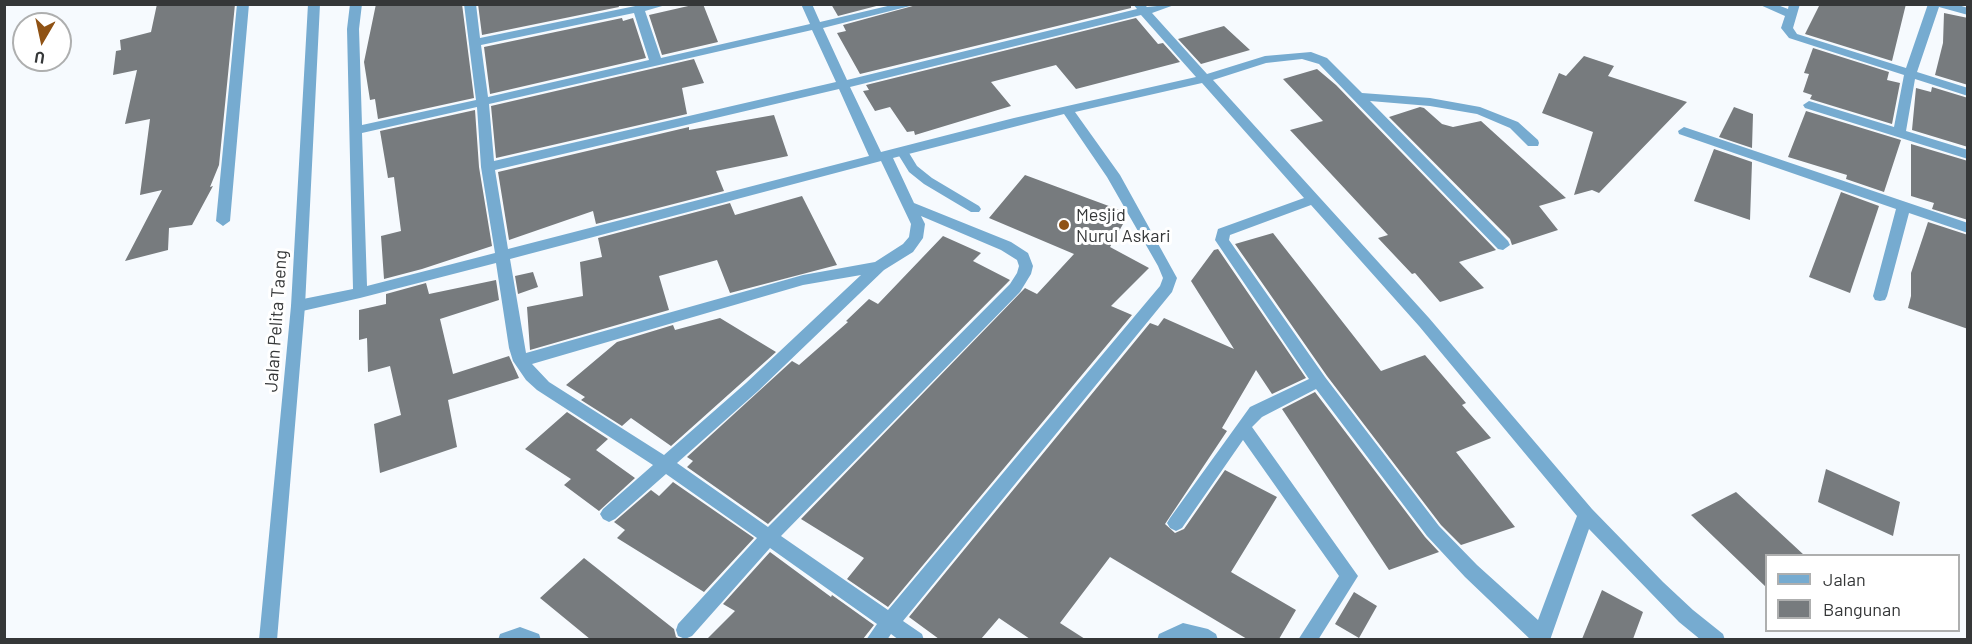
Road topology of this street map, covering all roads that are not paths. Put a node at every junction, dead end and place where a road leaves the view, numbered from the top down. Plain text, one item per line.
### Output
1 (243, 4) edge
2 (314, 4) edge
3 (356, 4) edge
4 (470, 4) edge
5 (664, 4) edge
6 (806, 4) edge
7 (913, 4) edge
8 (1172, 4) edge
9 (1763, 4) edge
10 (1934, 4) edge
11 (1941, 4) edge
12 (1141, 8) edge
13 (1793, 9) edge
14 (639, 10) junction
15 (1968, 12) edge
16 (817, 26) junction
17 (475, 43) junction
18 (656, 62) junction
19 (1910, 75) junction
20 (1206, 78) junction
21 (844, 84) junction
22 (1968, 92) edge
23 (1358, 96) junction
24 (482, 101) junction
25 (1809, 105) dead end
26 (1068, 111) junction
27 (355, 131) junction
28 (1684, 131) dead end
29 (1899, 133) junction
30 (1533, 143) dead end
31 (902, 151) junction
32 (1968, 155) edge
33 (881, 157) junction
34 (488, 166) junction
35 (1314, 199) junction
36 (910, 206) junction
37 (1904, 206) junction
38 (975, 209) dead end
39 (223, 221) dead end
40 (1968, 228) edge
41 (1503, 244) dead end
42 (503, 255) junction
43 (879, 266) junction
44 (360, 293) junction
45 (1880, 296) dead end
46 (298, 306) junction
47 (521, 361) junction
48 (1319, 381) junction
49 (1244, 427) junction
50 (665, 464) junction
51 (609, 514) dead end
52 (1586, 514) junction
53 (1176, 523) dead end
54 (768, 538) junction
55 (890, 622) junction
56 (685, 630) dead end
57 (1541, 637) edge
58 (268, 639) edge
59 (507, 639) edge
60 (532, 639) edge
61 (875, 639) edge
62 (915, 639) edge
63 (1166, 639) edge
64 (1209, 639) edge
65 (1307, 639) edge
66 (1716, 639) edge

1 - 39 street
2 - 46 street, Jalan Pelita Taeng
3 - 27 street
4 - 17 street
5 - 14 street
6 - 16 street
7 - 16 street
8 - 12 street
9 - 13 street
10 - 19 street
11 - 15 street
12 - 20 street
12 - 21 street
13 - 19 street
14 - 17 street
14 - 18 street
16 - 18 street
16 - 21 street
17 - 24 street
18 - 24 street
19 - 22 street
19 - 29 street
20 - 23 street
20 - 26 street
20 - 35 street
21 - 33 street
21 - 34 street
23 - 30 street
23 - 41 street
24 - 27 street
24 - 34 street
25 - 29 street
26 - 31 street
26 - 55 street
27 - 44 street
28 - 37 street
29 - 32 street
31 - 33 street
31 - 38 lane
33 - 36 street
33 - 42 street
34 - 42 street
35 - 48 street
35 - 52 street
36 - 43 street
36 - 54 street
37 - 40 street
37 - 45 street
42 - 44 street
42 - 47 street
43 - 47 street
43 - 50 street
44 - 46 street
46 - 58 street, Jalan Pelita Taeng
47 - 50 street
48 - 49 street
48 - 57 street
49 - 53 street
49 - 65 street
50 - 51 street
50 - 54 street
52 - 57 street
52 - 66 street
54 - 55 street
54 - 56 street
55 - 61 street
55 - 62 street
59 - 60 street
63 - 64 street

